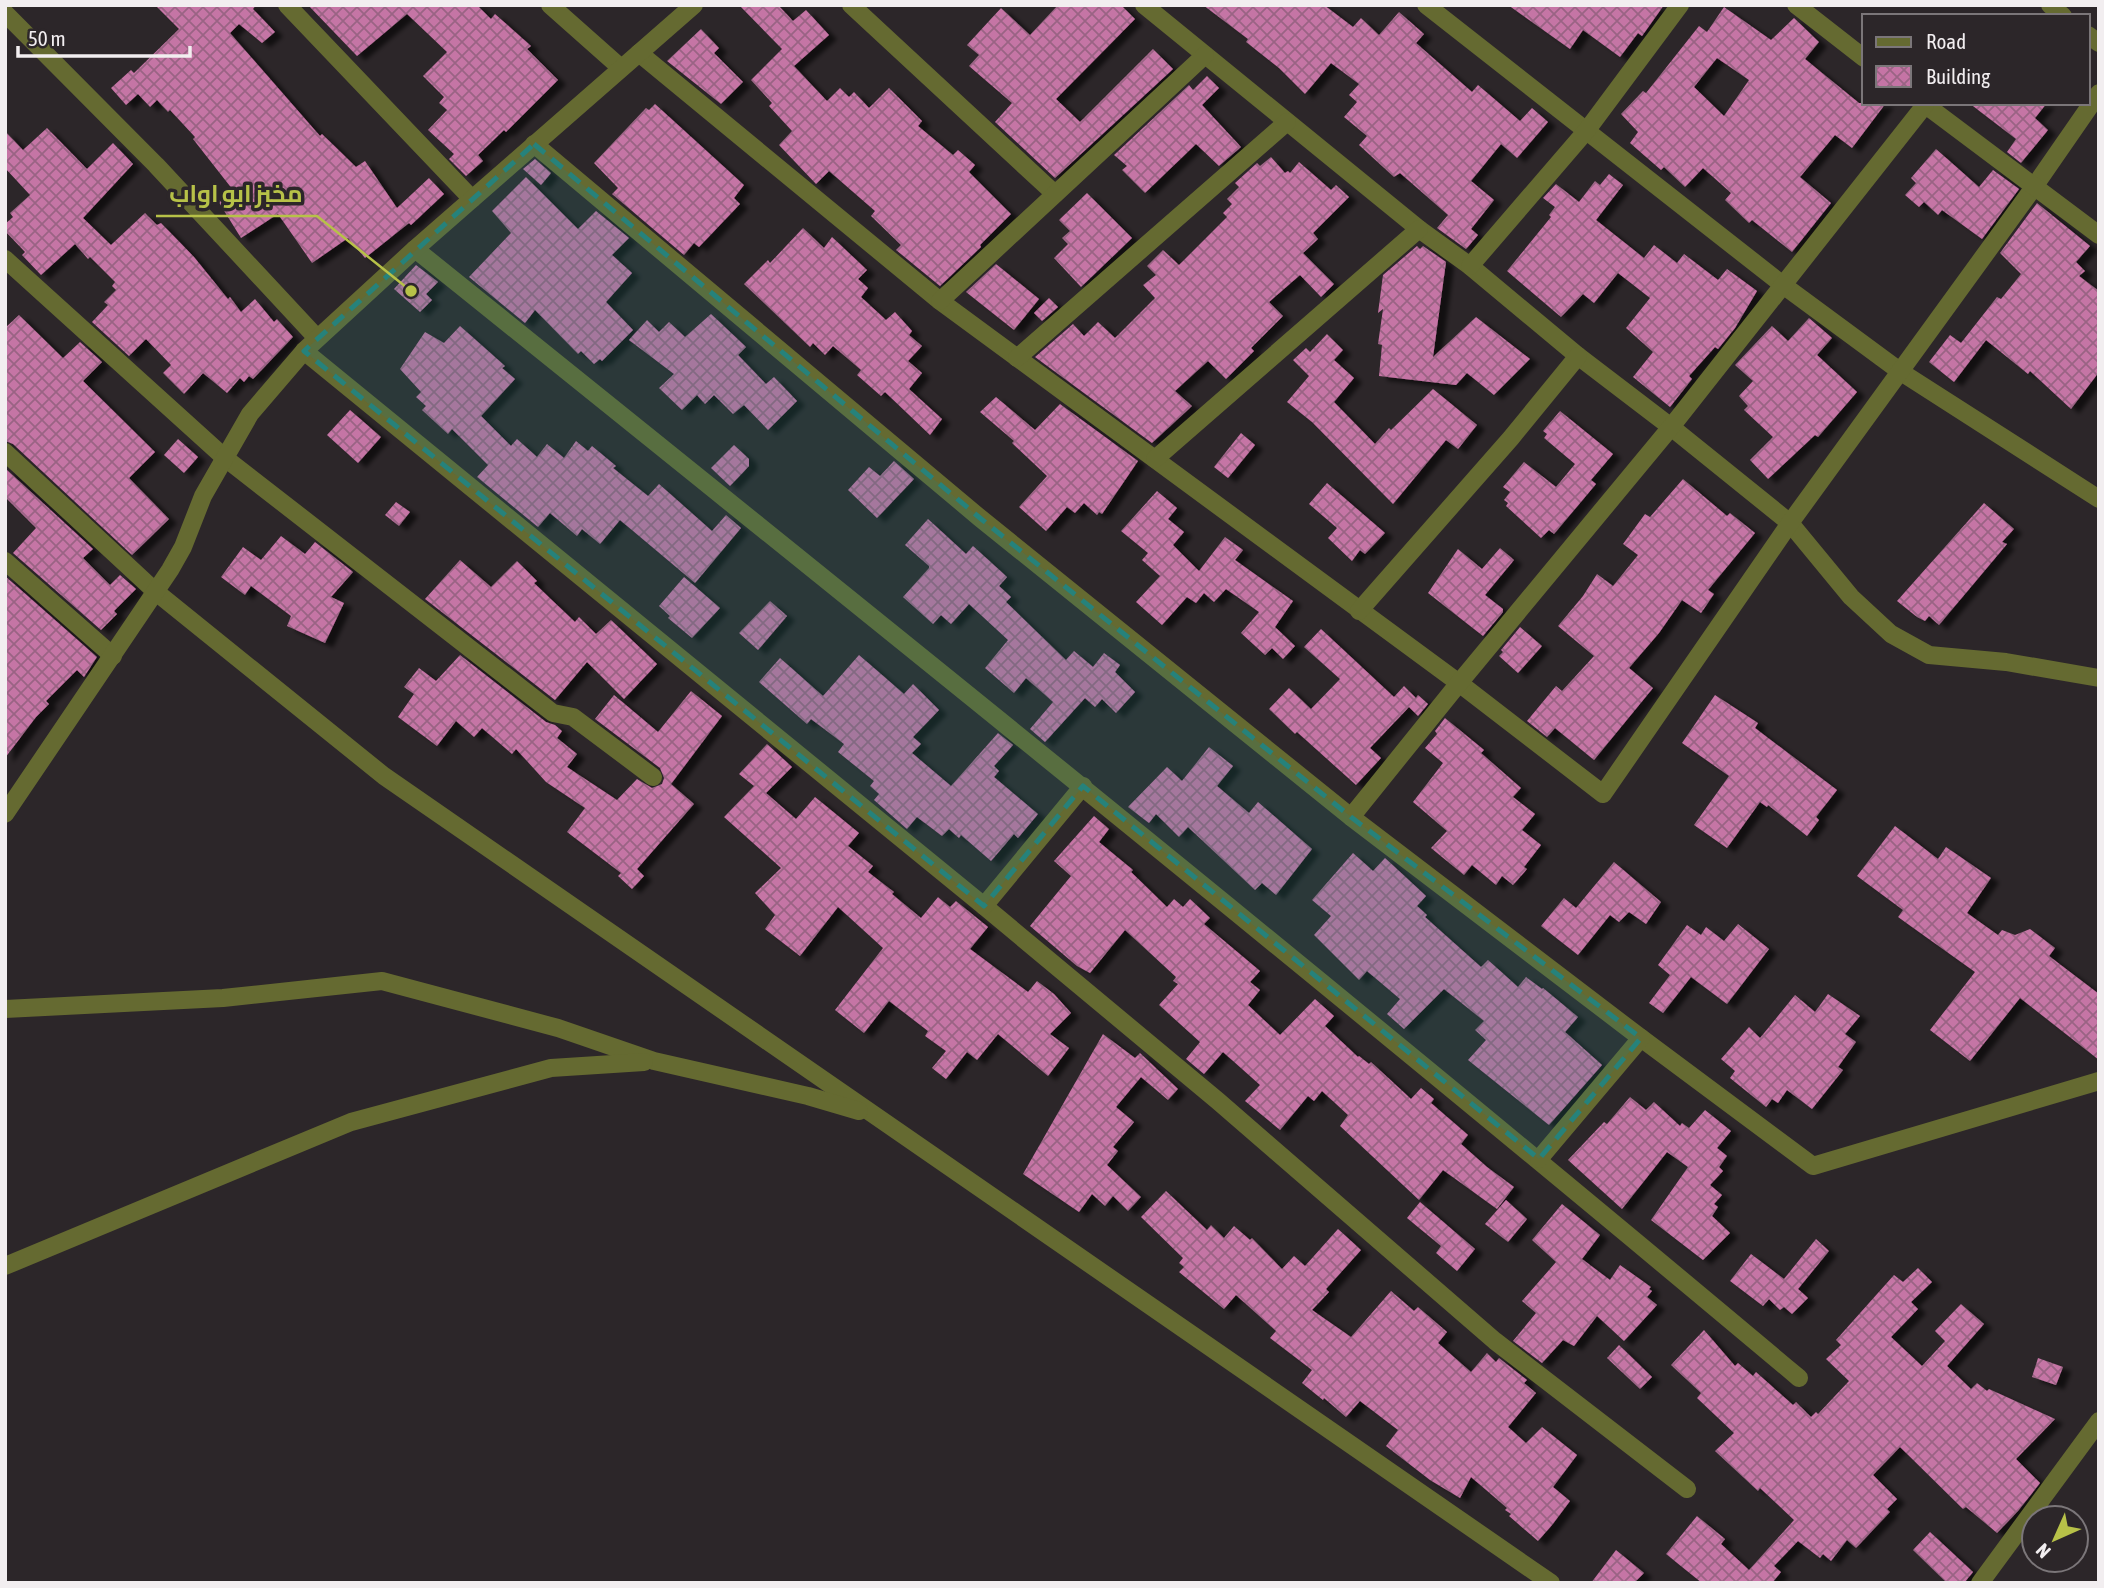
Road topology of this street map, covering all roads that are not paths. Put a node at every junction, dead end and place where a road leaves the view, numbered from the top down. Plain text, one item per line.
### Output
1 (287, 5) edge
2 (550, 5) edge
3 (694, 5) edge
4 (851, 5) edge
5 (1144, 5) edge
6 (1680, 5) edge
7 (1796, 5) edge
8 (1435, 8) edge
9 (5, 13) edge
10 (639, 53) junction
11 (1205, 55) junction
12 (1862, 56) edge
13 (621, 68) junction
14 (2099, 93) edge
15 (1923, 105) edge
16 (1925, 105) edge
17 (1287, 122) junction
18 (1587, 130) junction
19 (534, 144) junction
20 (2034, 187) junction
21 (1055, 194) junction
22 (472, 200) junction
23 (1419, 229) junction
24 (2099, 235) edge
25 (415, 249) junction
26 (8, 265) edge
27 (1470, 267) junction
28 (1783, 285) junction
29 (940, 301) junction
30 (317, 338) junction
31 (304, 351) junction
32 (1578, 356) junction
33 (1017, 358) junction
34 (1900, 372) junction
35 (1671, 427) junction
36 (5, 452) edge
37 (225, 458) junction
38 (1155, 458) junction
39 (2099, 499) edge
40 (1790, 523) junction
41 (5, 561) edge
42 (156, 592) junction
43 (1359, 611) junction
44 (113, 656) junction
45 (2099, 678) edge
46 (1459, 683) junction
47 (653, 777) dead end
48 (1083, 786) junction
49 (11, 792) edge
50 (5, 814) edge
51 (1351, 817) junction
52 (984, 906) junction
53 (5, 1009) edge
54 (1641, 1038) junction
55 (654, 1061) junction
56 (2099, 1082) edge
57 (876, 1116) junction
58 (1539, 1160) junction
59 (5, 1266) edge
60 (1799, 1378) dead end
61 (2099, 1421) edge
62 (1687, 1489) dead end
63 (1551, 1583) edge
64 (1980, 1583) edge

1 - 22 street
2 - 13 street
3 - 10 street
4 - 21 street
5 - 11 street
6 - 18 street
7 - 12 street
8 - 18 street
9 - 30 street
10 - 13 street
10 - 29 street
11 - 17 street
11 - 21 street
13 - 19 street
14 - 20 street
15 - 28 street
16 - 20 street
17 - 23 street
17 - 33 street
18 - 27 street
18 - 28 street
19 - 22 street
19 - 51 street
20 - 24 street
20 - 34 street
21 - 29 street
22 - 25 street
23 - 27 street
23 - 38 street
25 - 30 street
25 - 48 street
26 - 37 street
27 - 32 street
28 - 34 street
28 - 35 street
29 - 33 street
30 - 31 street
31 - 37 street
31 - 52 street
32 - 35 street
32 - 43 street
33 - 38 street
34 - 39 street
34 - 40 street
35 - 40 street
35 - 46 street
36 - 42 street
37 - 42 street
37 - 47 street
38 - 43 street
40 - 45 street
40 - 46 street
41 - 44 street
42 - 44 street
42 - 57 street
43 - 46 street
44 - 49 street
46 - 51 street
48 - 52 street
48 - 58 street
49 - 50 street
51 - 54 street
52 - 62 street
53 - 55 street
54 - 56 street
54 - 58 street
55 - 57 street
55 - 59 street
57 - 63 street
58 - 60 street
61 - 64 street

